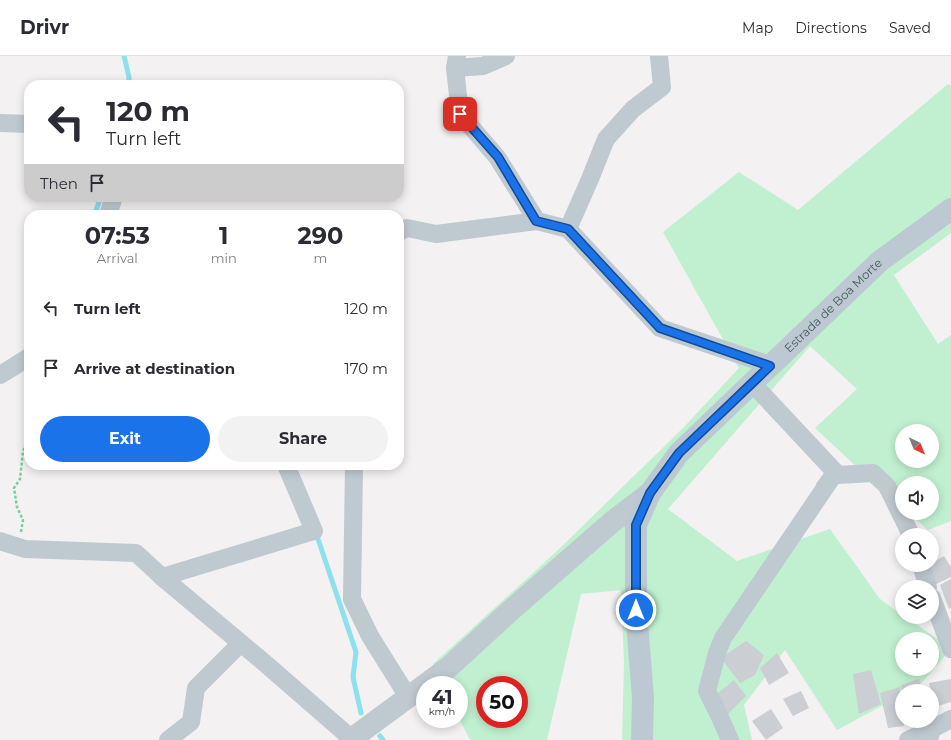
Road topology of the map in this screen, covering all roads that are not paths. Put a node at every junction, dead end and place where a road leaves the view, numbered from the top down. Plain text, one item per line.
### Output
1 (506, 56) edge
2 (659, 56) edge
3 (456, 62) edge
4 (0, 123) edge
5 (24, 124) edge
6 (951, 209) edge
7 (536, 221) junction
8 (568, 229) junction
9 (404, 230) edge
10 (24, 360) edge
11 (770, 366) junction
12 (0, 375) edge
13 (752, 383) junction
14 (288, 470) edge
15 (354, 470) edge
16 (835, 473) junction
17 (824, 488) dead end
18 (650, 493) junction
19 (908, 528) edge
20 (0, 541) edge
21 (162, 576) junction
22 (939, 617) edge
23 (241, 643) junction
24 (951, 649) edge
25 (408, 697) junction
26 (951, 719) edge
27 (930, 734) edge
28 (168, 740) edge
29 (351, 740) edge
30 (642, 740) edge
31 (730, 740) edge
32 (908, 740) edge

1 - 3 street
2 - 8 street
3 - 7 street
4 - 5 street
6 - 11 main road, Estrada de Boa Morte
7 - 8 street
7 - 9 street
8 - 11 street
10 - 12 street
11 - 13 main road, Estrada de Boa Morte
13 - 16 street
13 - 18 main road, Estrada de Boa Morte
14 - 21 street
15 - 25 street
16 - 17 street
16 - 19 street
16 - 31 street
18 - 25 street
18 - 30 main road, Estrada de Boa Morte
20 - 21 street
21 - 23 street
22 - 24 street
23 - 28 street
23 - 29 street
25 - 29 street
26 - 27 street
27 - 32 street

